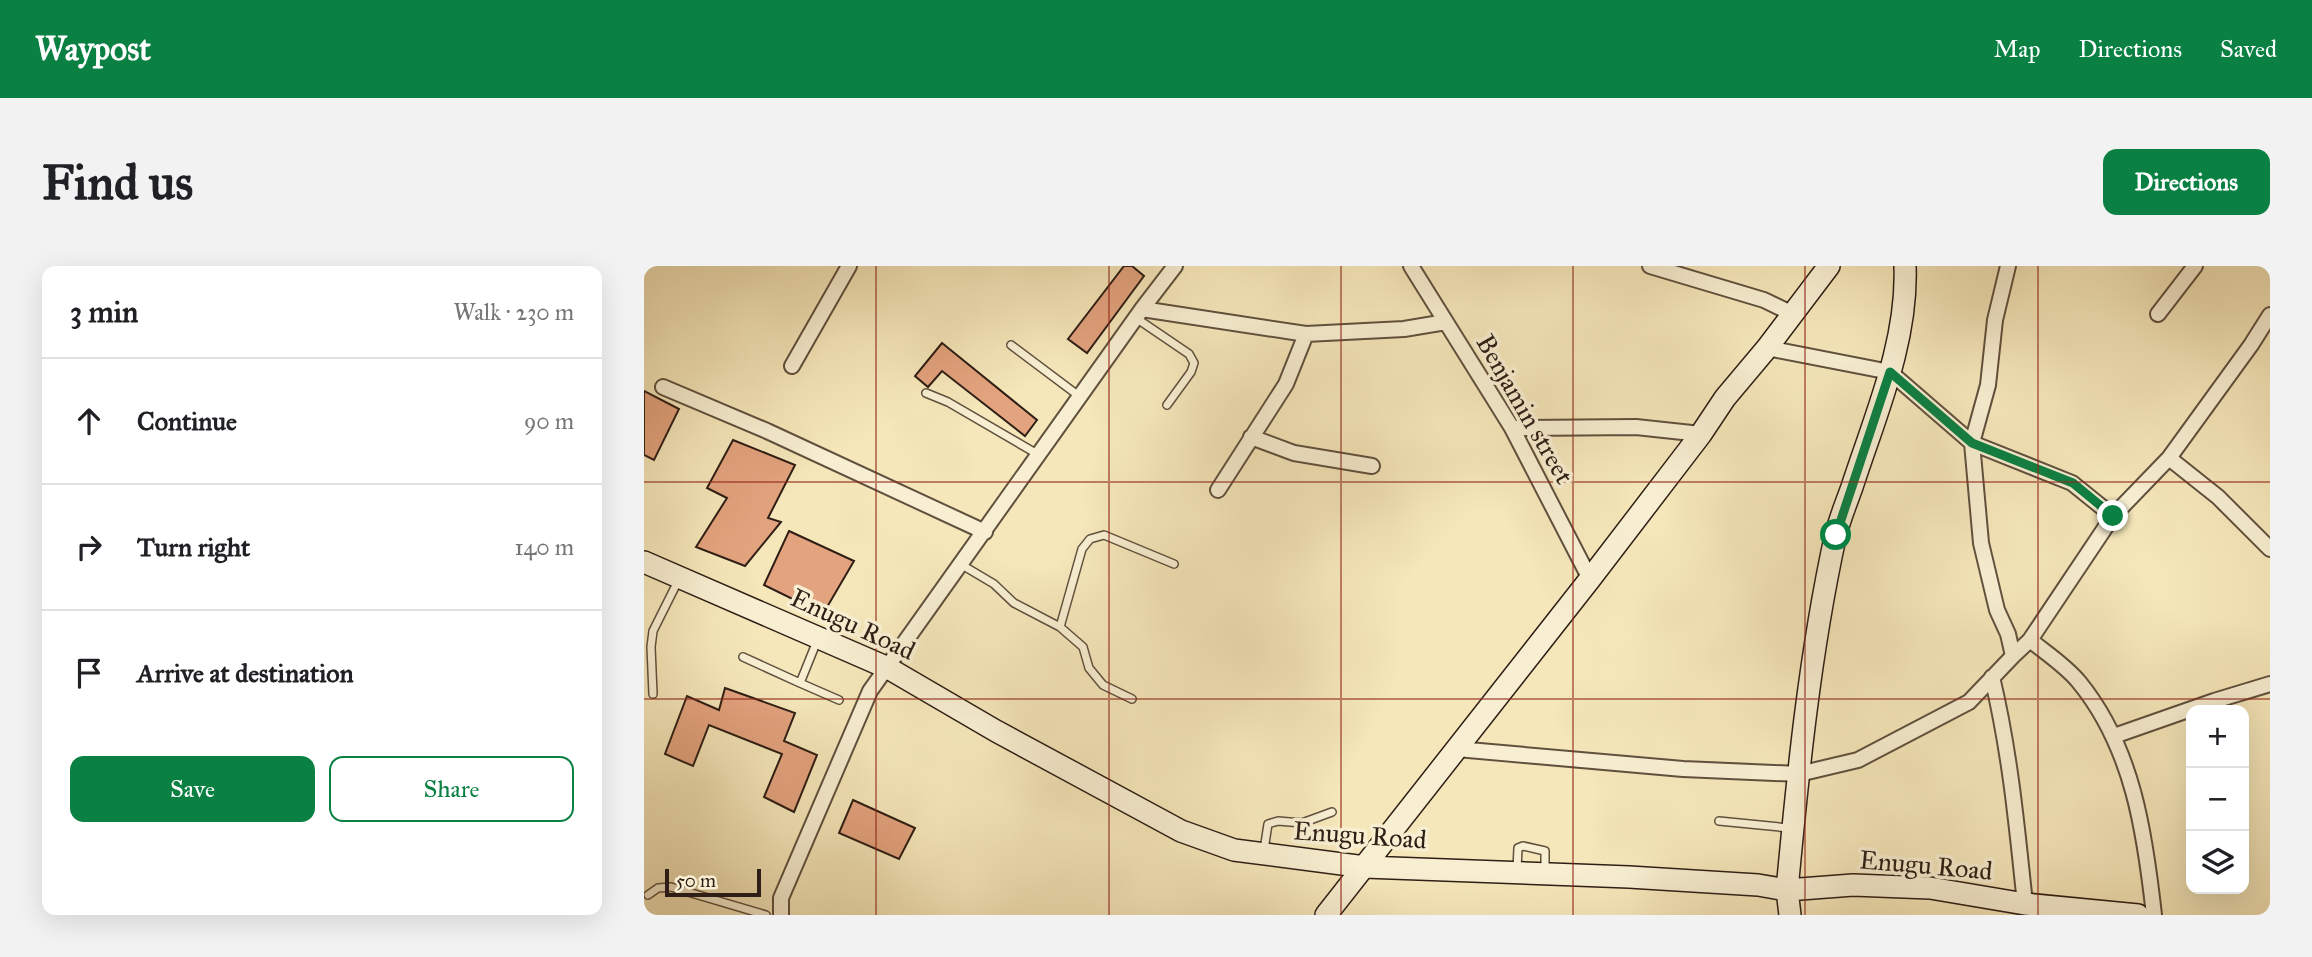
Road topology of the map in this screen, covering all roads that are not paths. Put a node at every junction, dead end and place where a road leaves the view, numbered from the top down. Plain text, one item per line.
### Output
1 (849, 266) edge
2 (1175, 266) edge
3 (1410, 266) edge
4 (1650, 266) edge
5 (1829, 266) edge
6 (1905, 266) edge
7 (2007, 266) edge
8 (2194, 266) edge
9 (1139, 313) junction
10 (1791, 313) junction
11 (2158, 314) dead end
12 (2268, 319) edge
13 (1446, 322) junction
14 (1306, 334) junction
15 (1012, 345) dead end
16 (1767, 348) junction
17 (792, 366) dead end
18 (1890, 372) junction
19 (663, 387) dead end
20 (926, 393) dead end
21 (1080, 397) junction
22 (1167, 405) dead end
23 (1512, 428) junction
24 (1701, 434) junction
25 (1251, 437) junction
26 (1972, 443) junction
27 (1039, 455) junction
28 (2169, 458) junction
29 (1372, 466) dead end
30 (1218, 490) dead end
31 (2113, 516) junction
32 (985, 532) junction
33 (2270, 549) edge
34 (644, 562) edge
35 (1174, 564) dead end
36 (962, 565) junction
37 (680, 577) junction
38 (1590, 579) junction
39 (1060, 627) junction
40 (819, 638) junction
41 (2030, 640) junction
42 (2013, 656) junction
43 (743, 657) dead end
44 (888, 668) junction
45 (1992, 677) junction
46 (800, 683) junction
47 (2270, 684) edge
48 (653, 694) dead end
49 (1132, 699) dead end
50 (839, 700) dead end
51 (2114, 736) junction
52 (1457, 749) junction
53 (1799, 774) junction
54 (1332, 812) dead end
55 (1718, 821) dead end
56 (1793, 829) junction
57 (1264, 855) junction
58 (1365, 867) junction
59 (648, 895) dead end
60 (2025, 904) junction
61 (1791, 908) edge
62 (766, 915) edge
63 (781, 915) edge
64 (1326, 915) edge
65 (2138, 915) edge
66 (2154, 915) edge

1 - 17 street
2 - 9 street
3 - 13 street, Benjamin street
4 - 10 street
5 - 10 street
6 - 18 street
7 - 26 street
8 - 11 street
9 - 14 street
9 - 21 street
9 - 22 lane
10 - 16 street
12 - 28 street
13 - 14 street
13 - 23 street, Benjamin street
14 - 25 street
15 - 21 lane
16 - 18 street
16 - 24 street
18 - 26 street
18 - 53 street
19 - 32 street
20 - 27 lane
21 - 27 street
23 - 24 street
23 - 38 street, Benjamin street
24 - 38 street
25 - 29 street
25 - 30 street
26 - 31 street
26 - 42 street
27 - 32 street
28 - 31 street
28 - 33 street
31 - 41 street
32 - 36 street
34 - 37 street, Enugu Road
35 - 39 lane
36 - 39 lane
36 - 44 street
37 - 40 street, Enugu Road
37 - 48 lane
38 - 52 street
39 - 49 lane
40 - 44 street, Enugu Road
40 - 46 lane
41 - 42 street
41 - 51 street
42 - 45 street
43 - 46 lane
44 - 57 street, Enugu Road
44 - 63 street
45 - 53 street
45 - 60 street
46 - 50 lane
47 - 51 street
51 - 66 street
52 - 53 street
52 - 58 street
53 - 56 street
54 - 57 lane
55 - 56 lane
56 - 61 street
57 - 58 street, Enugu Road
58 - 61 street, Enugu Road
58 - 64 street
59 - 62 lane
60 - 61 street, Enugu Road
60 - 65 street, Enugu Road

